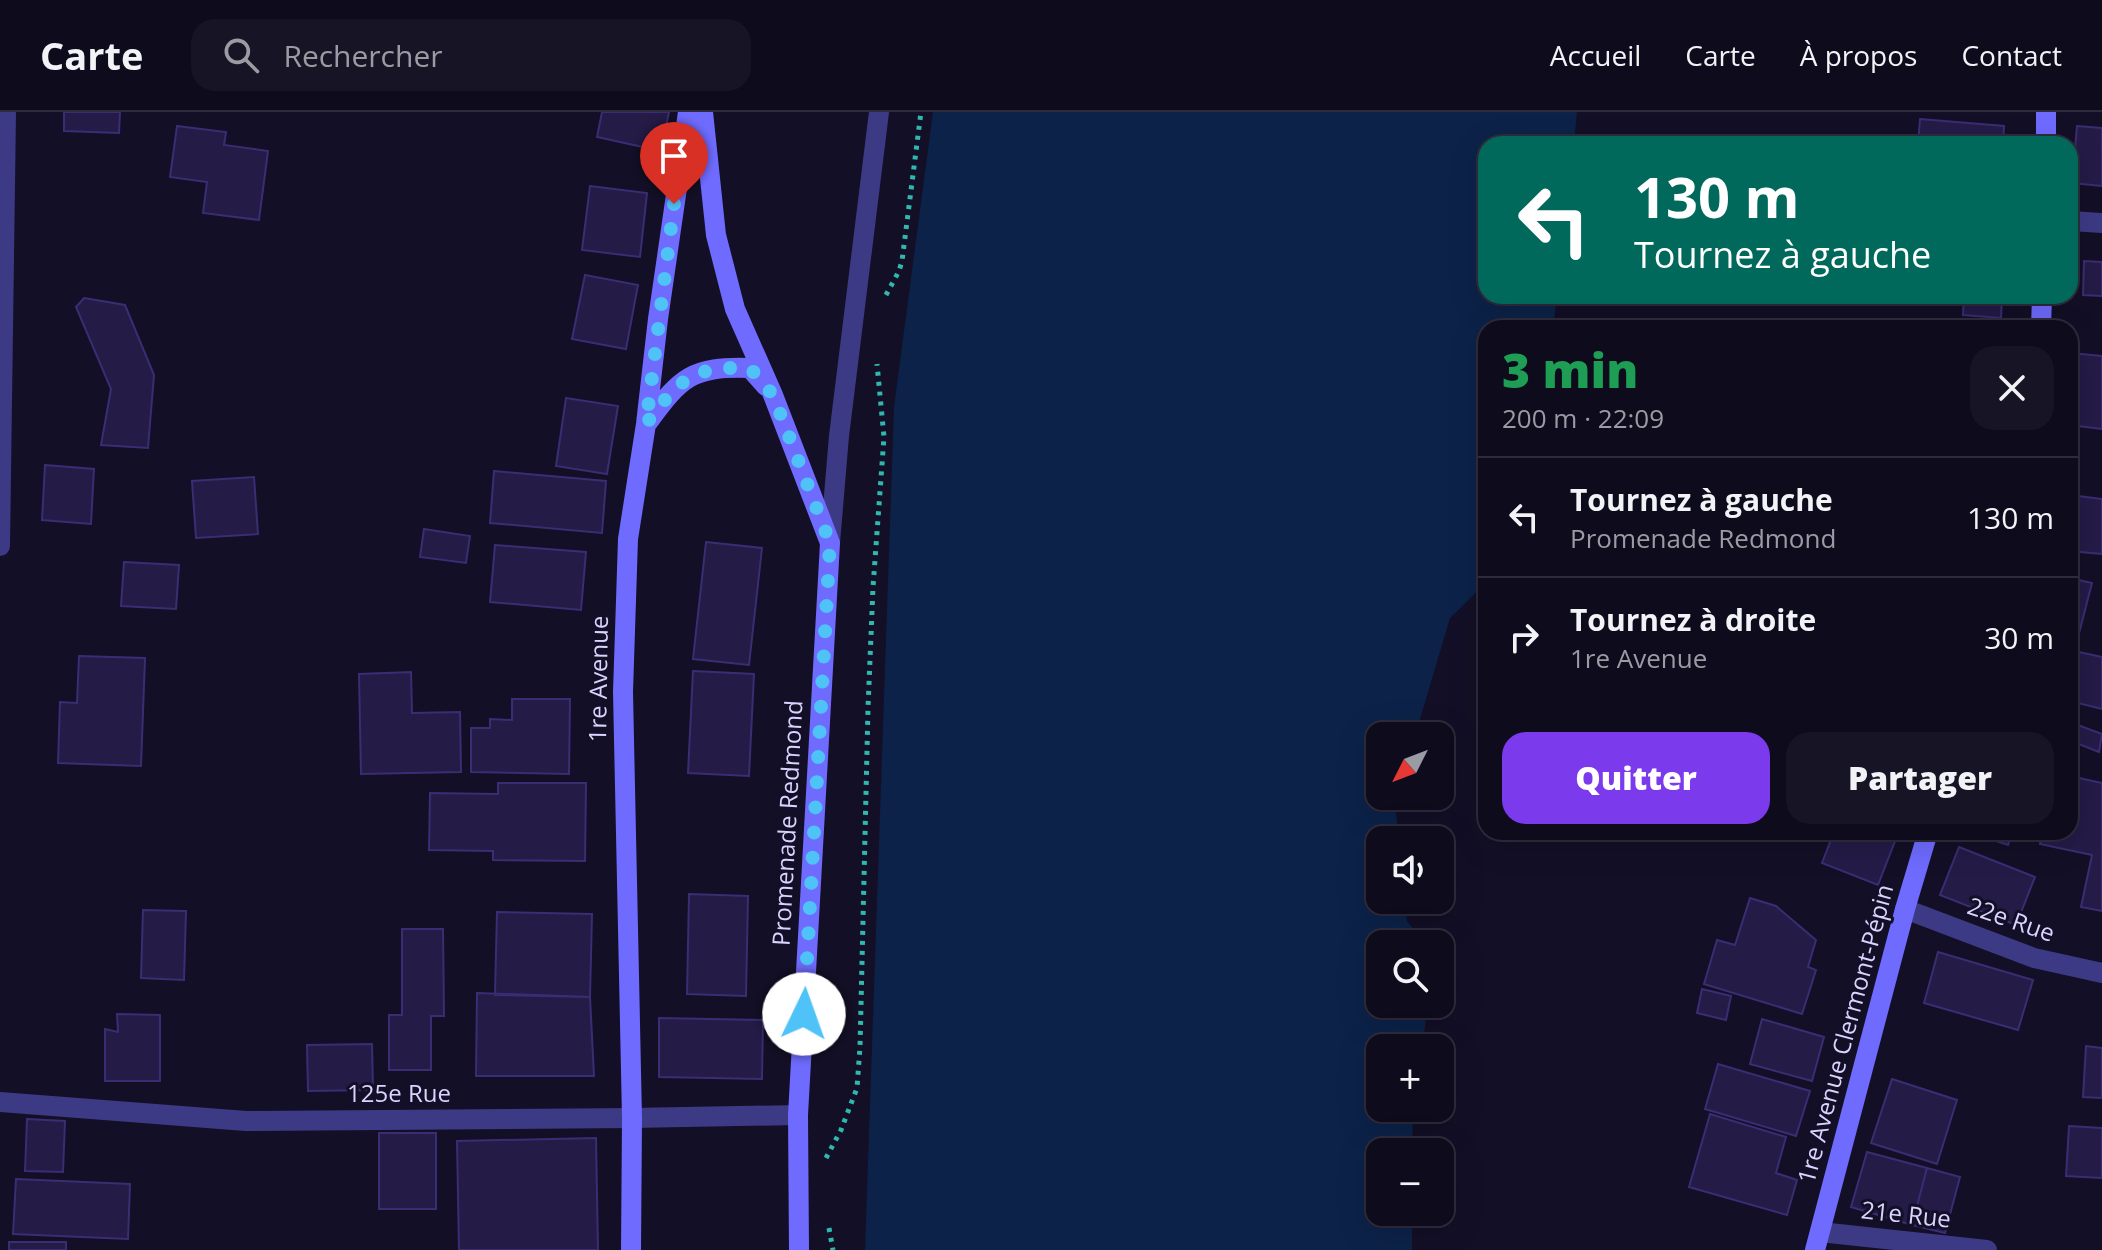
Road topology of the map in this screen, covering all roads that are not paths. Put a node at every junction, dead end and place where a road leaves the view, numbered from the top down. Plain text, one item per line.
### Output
1 (6, 112) edge
2 (688, 112) edge
3 (703, 112) edge
4 (879, 112) edge
5 (2046, 112) edge
6 (2046, 136) edge
7 (2078, 222) edge
8 (2102, 223) edge
9 (773, 395) junction
10 (646, 424) junction
11 (0, 491) edge
12 (830, 543) junction
13 (0, 546) edge
14 (1926, 840) edge
15 (1905, 909) junction
16 (2102, 973) edge
17 (0, 1102) edge
18 (798, 1115) junction
19 (632, 1118) junction
20 (1818, 1241) edge
21 (631, 1250) edge
22 (799, 1250) edge
23 (1987, 1250) edge

1 - 11 street
2 - 10 street, 1re Avenue
3 - 9 street, Promenade Redmond
4 - 12 street, Promenade Redmond
5 - 6 street
7 - 8 street
9 - 10 street, Promenade Redmond
9 - 12 street, Promenade Redmond
10 - 19 street, 1re Avenue
11 - 13 street
12 - 18 street, Promenade Redmond
14 - 15 street, 1re Avenue Clermont-Pépin
15 - 16 street, 22e Rue
15 - 20 street, 1re Avenue Clermont-Pépin
17 - 19 street, 125e Rue
18 - 19 street, 125e Rue
18 - 22 street, Promenade Redmond
19 - 21 street, 1re Avenue
20 - 23 street, 21e Rue

